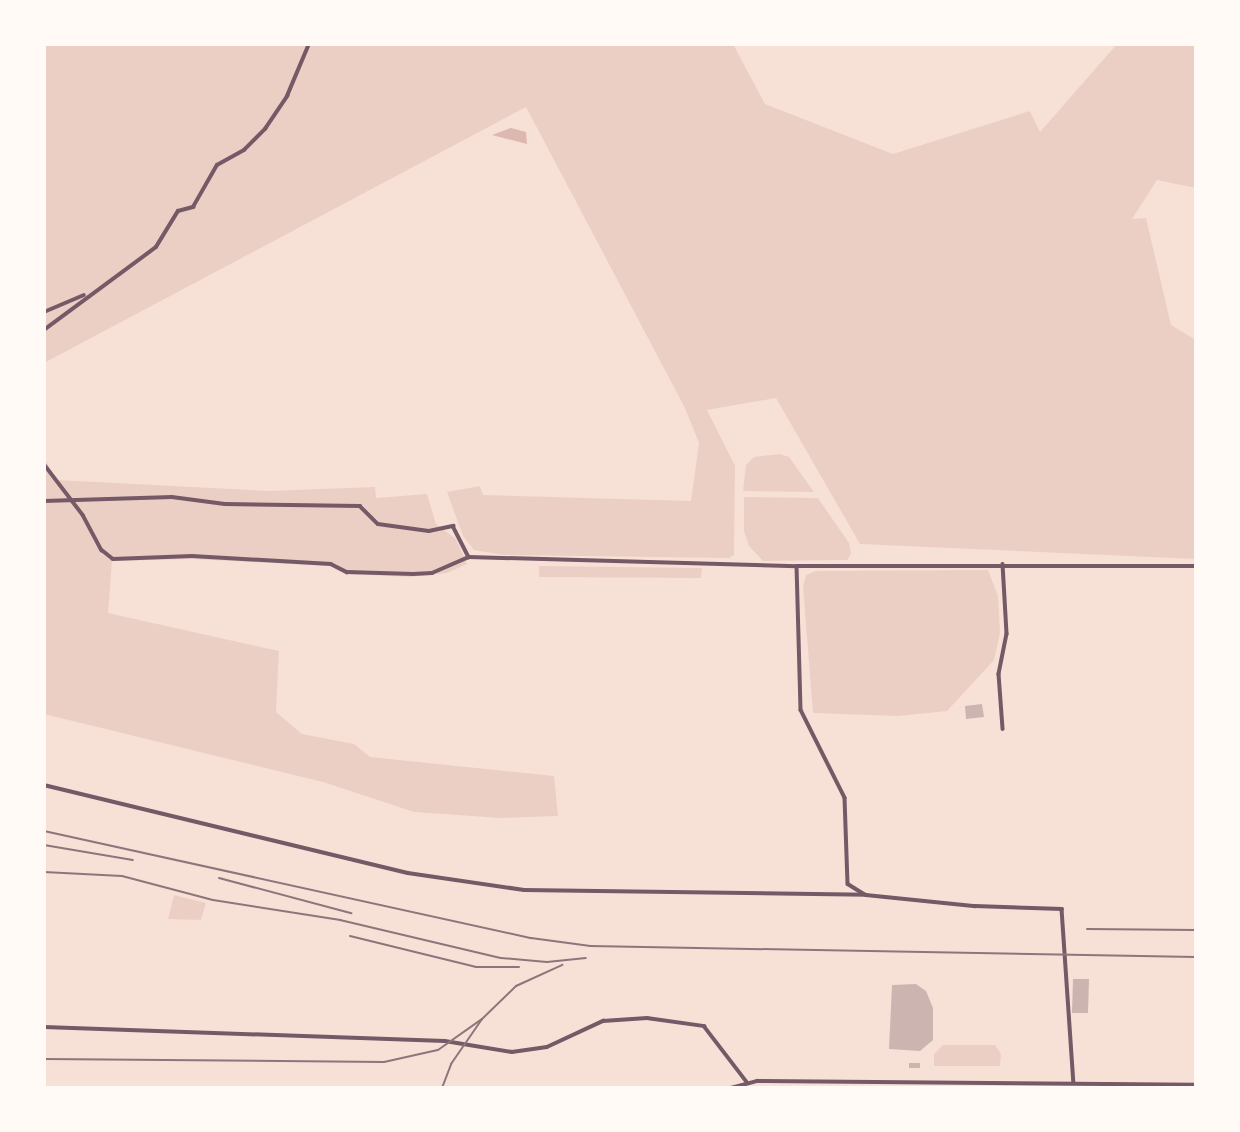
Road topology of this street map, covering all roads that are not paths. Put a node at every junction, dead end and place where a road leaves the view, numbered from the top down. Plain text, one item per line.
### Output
1 (309, 44) edge
2 (87, 294) junction
3 (44, 313) edge
4 (44, 330) edge
5 (44, 464) edge
6 (68, 498) junction
7 (44, 501) edge
8 (469, 557) junction
9 (1003, 564) junction
10 (797, 566) junction
11 (1196, 566) edge
12 (1003, 729) dead end
13 (44, 785) edge
14 (866, 895) junction
15 (44, 1027) edge
16 (747, 1082) junction
17 (982, 1082) junction
18 (1074, 1083) junction
19 (1196, 1085) edge
20 (731, 1088) edge
21 (982, 1088) edge

1 - 2 street
2 - 3 street
2 - 4 street
5 - 6 street
6 - 7 street
6 - 8 street
6 - 8 street
8 - 10 street
9 - 10 street
9 - 11 street
9 - 12 street
10 - 14 street
13 - 14 street
14 - 18 street
15 - 16 street
16 - 17 street
16 - 20 street
17 - 18 street
17 - 21 street
18 - 19 street

